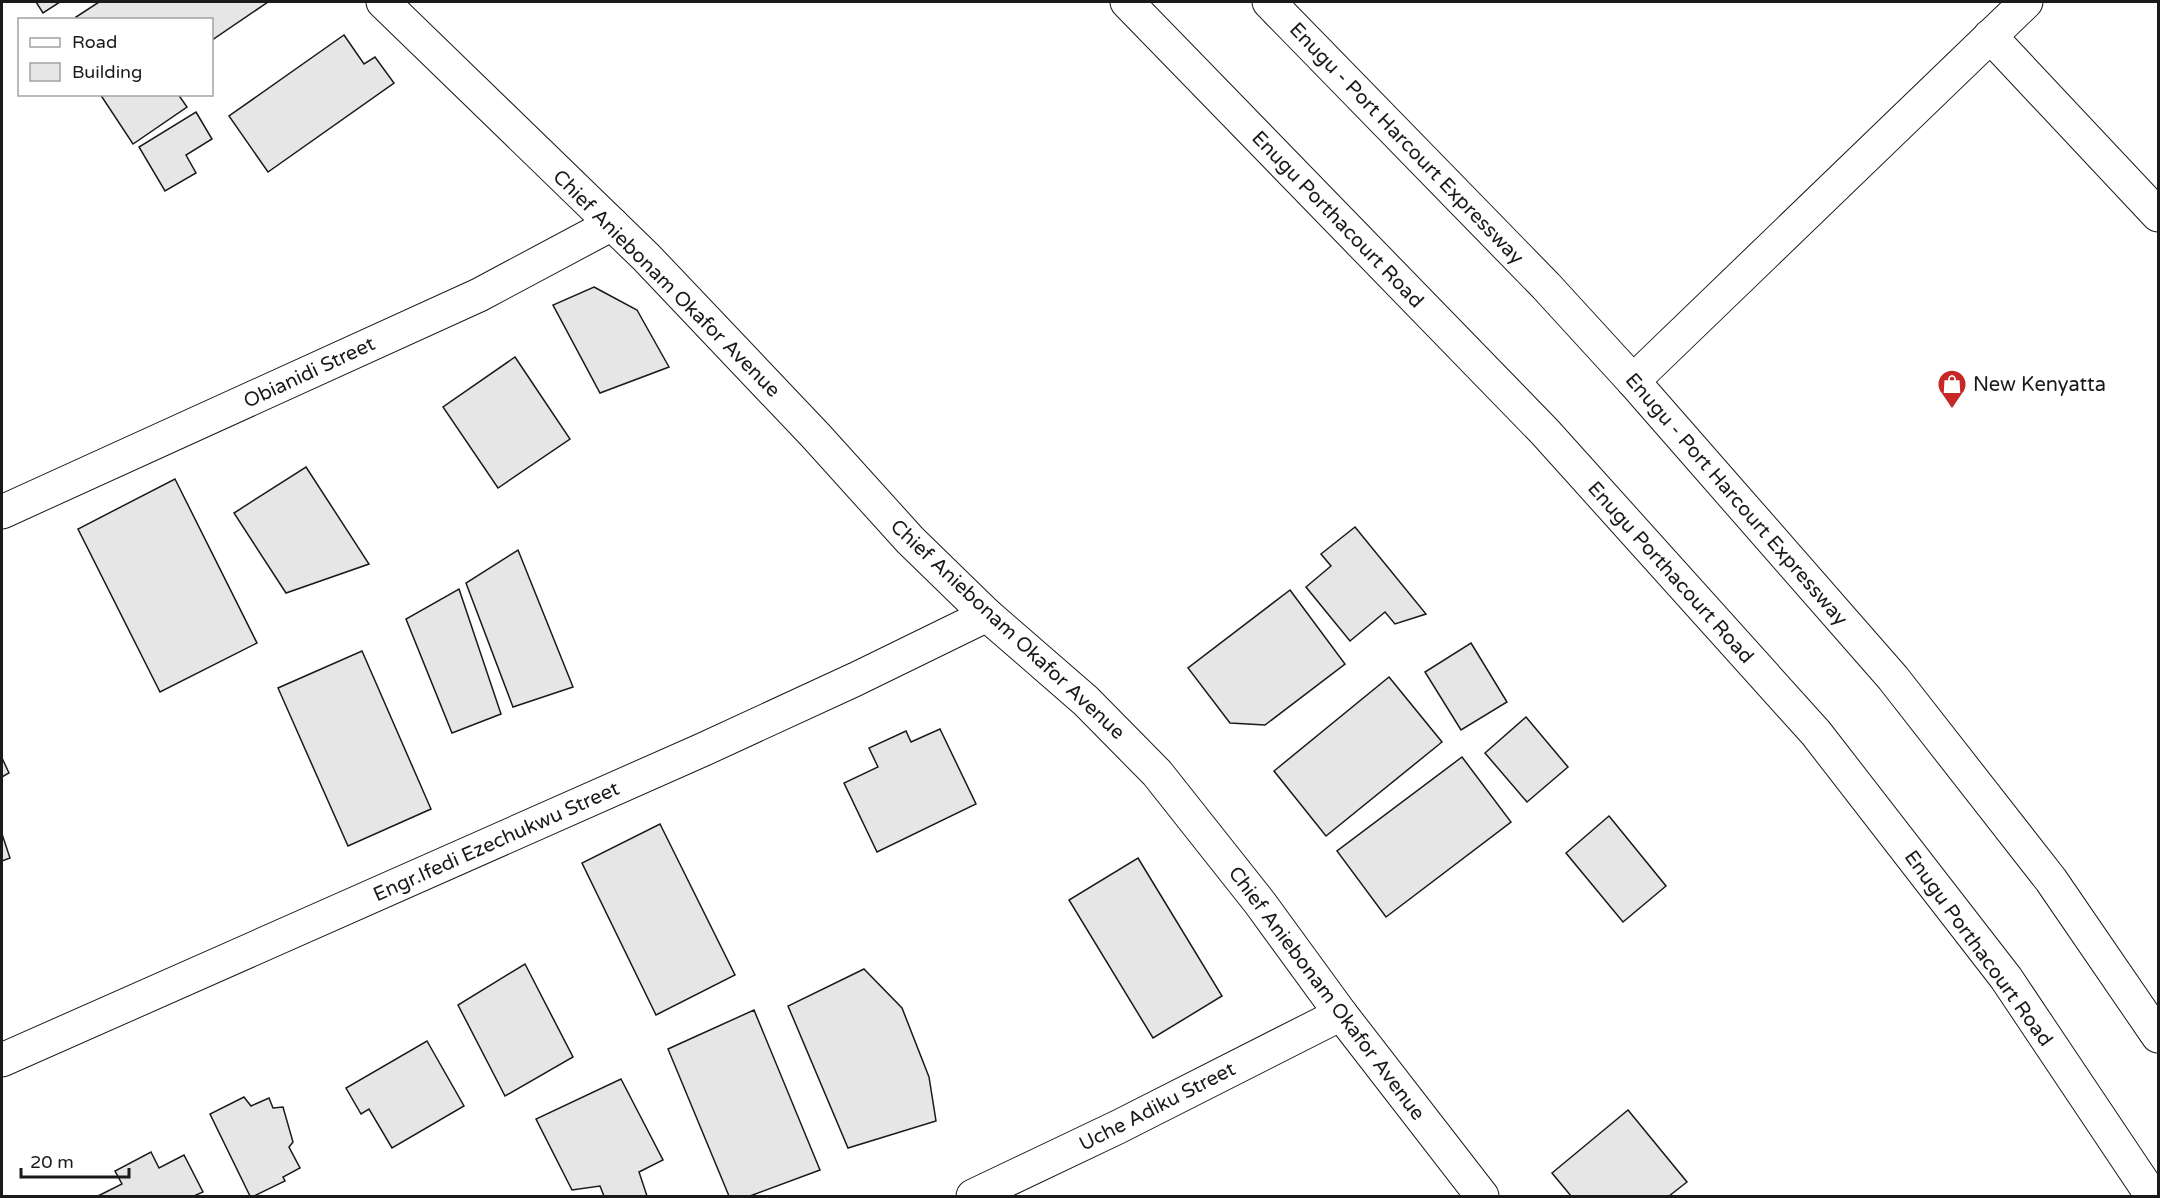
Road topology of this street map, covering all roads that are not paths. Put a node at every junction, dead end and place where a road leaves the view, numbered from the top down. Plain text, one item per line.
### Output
1 (1127, 2) edge
2 (1269, 2) edge
3 (2026, 2) edge
4 (394, 6) edge
5 (1990, 36) junction
6 (2158, 215) edge
7 (612, 224) junction
8 (1633, 381) junction
9 (2, 512) edge
10 (987, 615) junction
11 (1341, 1014) junction
12 (2158, 1036) edge
13 (2, 1060) edge
14 (973, 1197) edge
15 (1482, 1197) edge
16 (2152, 1197) edge

1 - 16 main road, Enugu Porthacourt Road
2 - 8 main road, Enugu - Port Harcourt Expressway
3 - 5 main road
4 - 7 main road, Chief Aniebonam Okafor Avenue
5 - 6 main road
5 - 8 main road
7 - 9 main road, Obianidi Street
7 - 10 main road, Chief Aniebonam Okafor Avenue
8 - 12 main road, Enugu - Port Harcourt Expressway
10 - 11 main road, Chief Aniebonam Okafor Avenue
10 - 13 main road, Engr.Ifedi Ezechukwu Street
11 - 14 main road, Uche Adiku Street
11 - 15 main road, Chief Aniebonam Okafor Avenue

